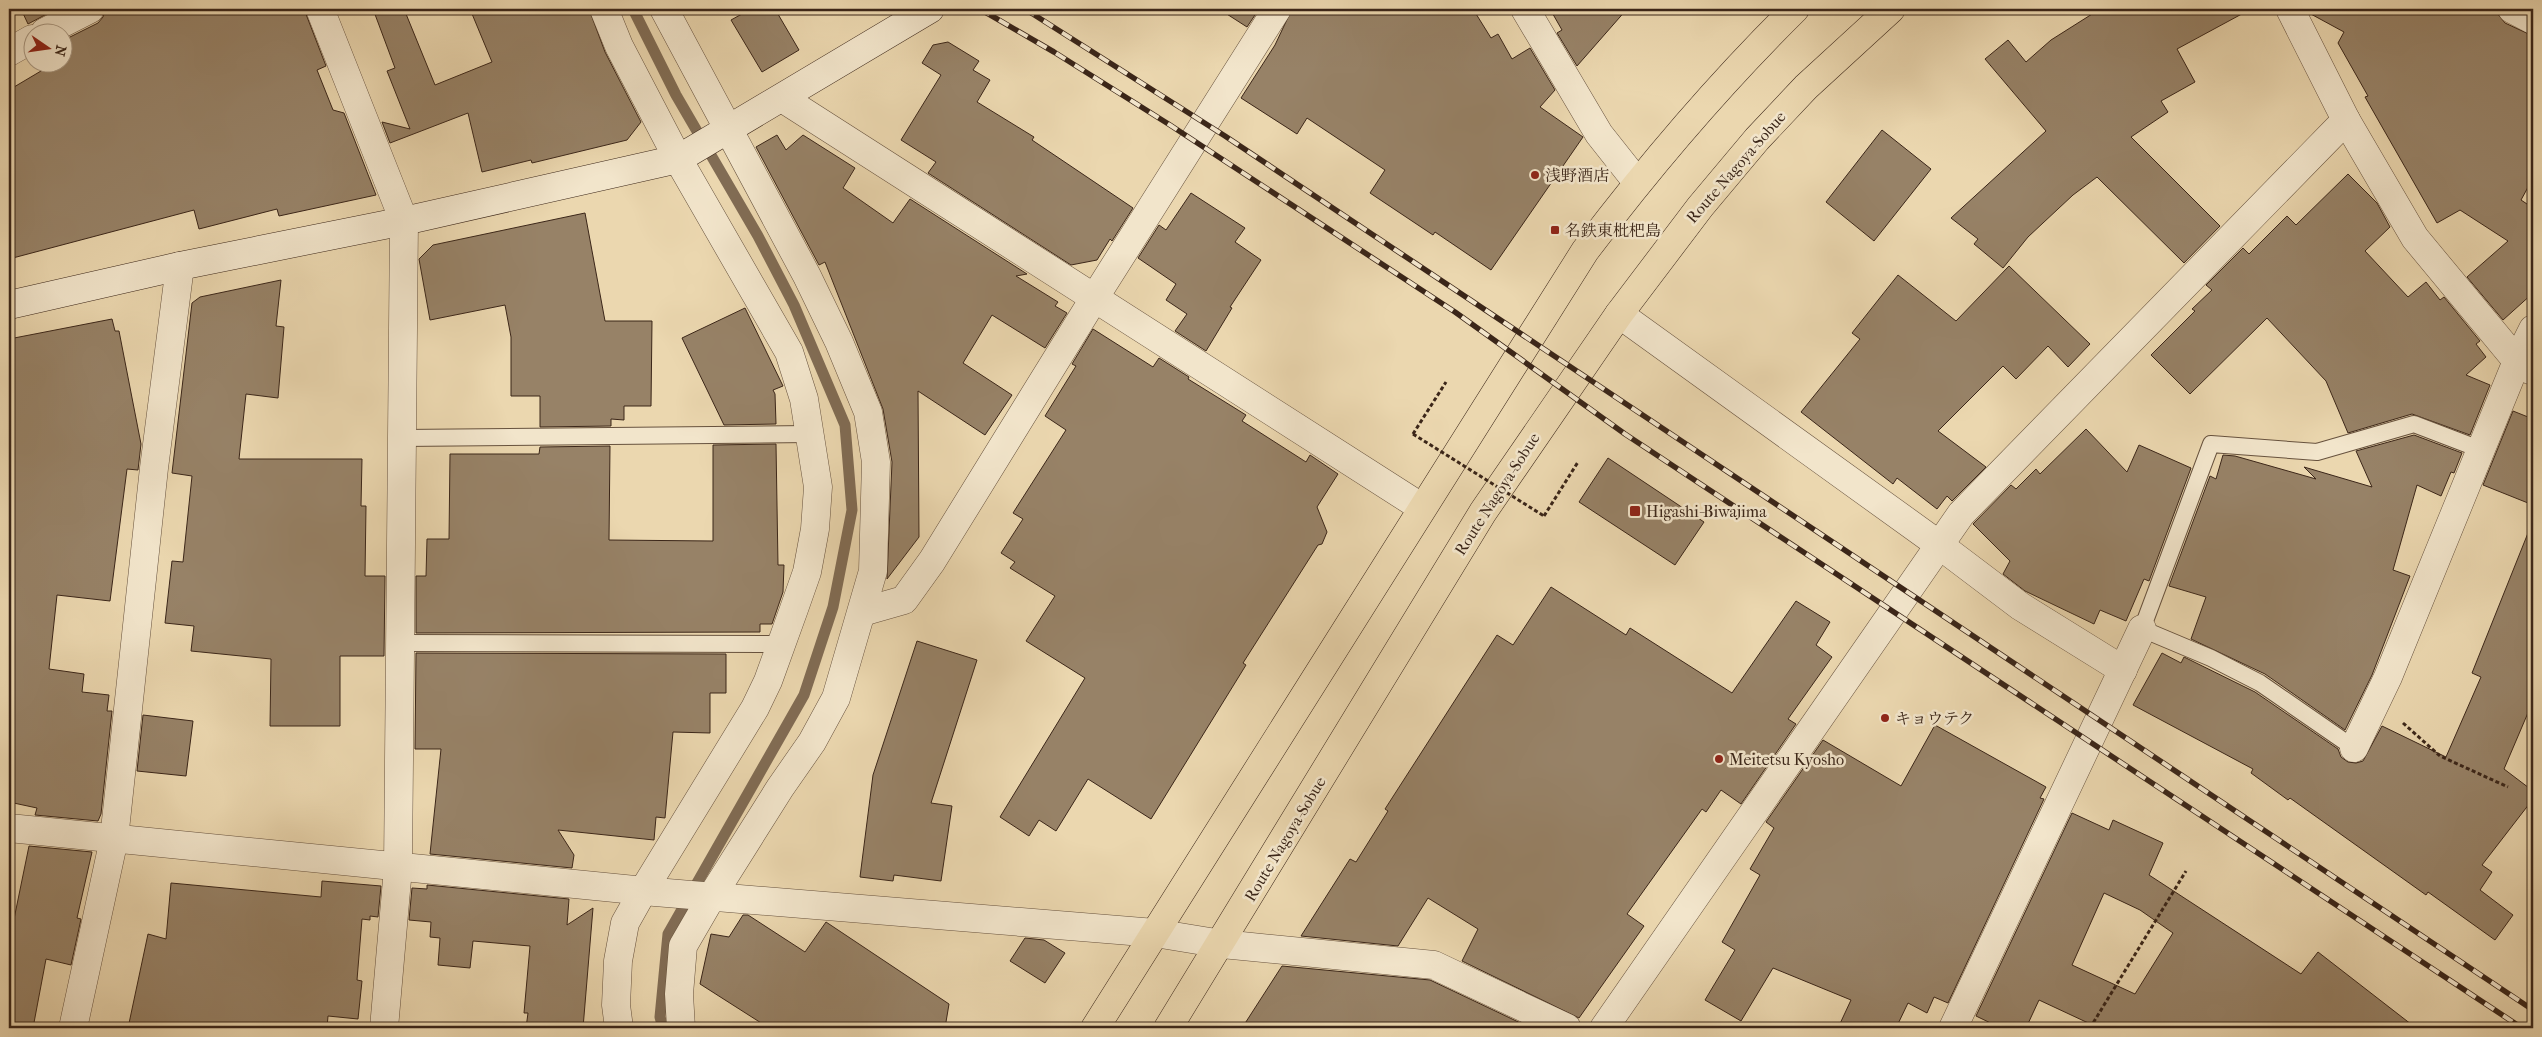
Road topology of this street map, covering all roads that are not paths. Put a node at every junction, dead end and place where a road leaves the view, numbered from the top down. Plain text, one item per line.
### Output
1 (90, 9) edge
2 (320, 9) edge
3 (604, 9) edge
4 (664, 9) edge
5 (930, 9) edge
6 (1277, 9) edge
7 (1525, 9) edge
8 (1795, 9) edge
9 (1891, 9) edge
10 (2290, 9) edge
11 (2512, 9) edge
12 (2533, 20) edge
13 (65, 22) edge
14 (22, 45) edge
15 (9, 52) edge
16 (782, 98) junction
17 (2346, 120) junction
18 (726, 132) junction
19 (684, 156) junction
20 (1637, 182) junction
21 (404, 221) junction
22 (180, 266) junction
23 (1094, 297) junction
24 (9, 305) edge
25 (1619, 314) junction
26 (2533, 329) edge
27 (2525, 367) edge
28 (810, 434) junction
29 (402, 438) junction
30 (2482, 450) junction
31 (1421, 507) junction
32 (1938, 544) junction
33 (862, 612) junction
34 (2142, 629) junction
35 (399, 643) junction
36 (782, 644) junction
37 (2123, 670) junction
38 (2354, 748) joint
39 (9, 828) edge
40 (114, 839) junction
41 (398, 868) junction
42 (649, 891) junction
43 (706, 896) junction
44 (1155, 933) junction
45 (1222, 944) junction
46 (73, 1028) edge
47 (384, 1028) edge
48 (619, 1028) edge
49 (681, 1028) edge
50 (1095, 1028) edge
51 (1168, 1028) edge
52 (1567, 1028) edge
53 (1604, 1028) edge
54 (1953, 1028) edge

1 - 13 street
2 - 21 street
3 - 19 street
4 - 18 street
5 - 16 street
6 - 23 street
7 - 20 street
8 - 20 main road
9 - 25 main road, Route Nagoya-Sobue
10 - 17 street
11 - 12 street
14 - 15 street
16 - 18 street
16 - 23 street
17 - 27 street
17 - 32 street
18 - 19 street
18 - 33 street
19 - 21 street
19 - 28 street
20 - 31 main road
21 - 22 street
21 - 29 street
22 - 24 street
22 - 40 street
23 - 31 street
23 - 33 street
25 - 32 street
25 - 45 main road, Route Nagoya-Sobue
26 - 27 street
27 - 30 street
28 - 29 lane
28 - 36 street
29 - 35 street
30 - 34 lane
30 - 38 street
31 - 44 main road
32 - 37 street
32 - 53 street
33 - 43 street
34 - 37 street
34 - 38 lane
35 - 36 lane
35 - 41 street
36 - 42 street
37 - 54 street
39 - 40 street
40 - 41 street
40 - 46 street
41 - 42 street
41 - 47 street
42 - 43 street
42 - 48 street
43 - 44 street
43 - 49 street
44 - 45 street
44 - 50 main road
45 - 51 main road, Route Nagoya-Sobue
45 - 52 street

